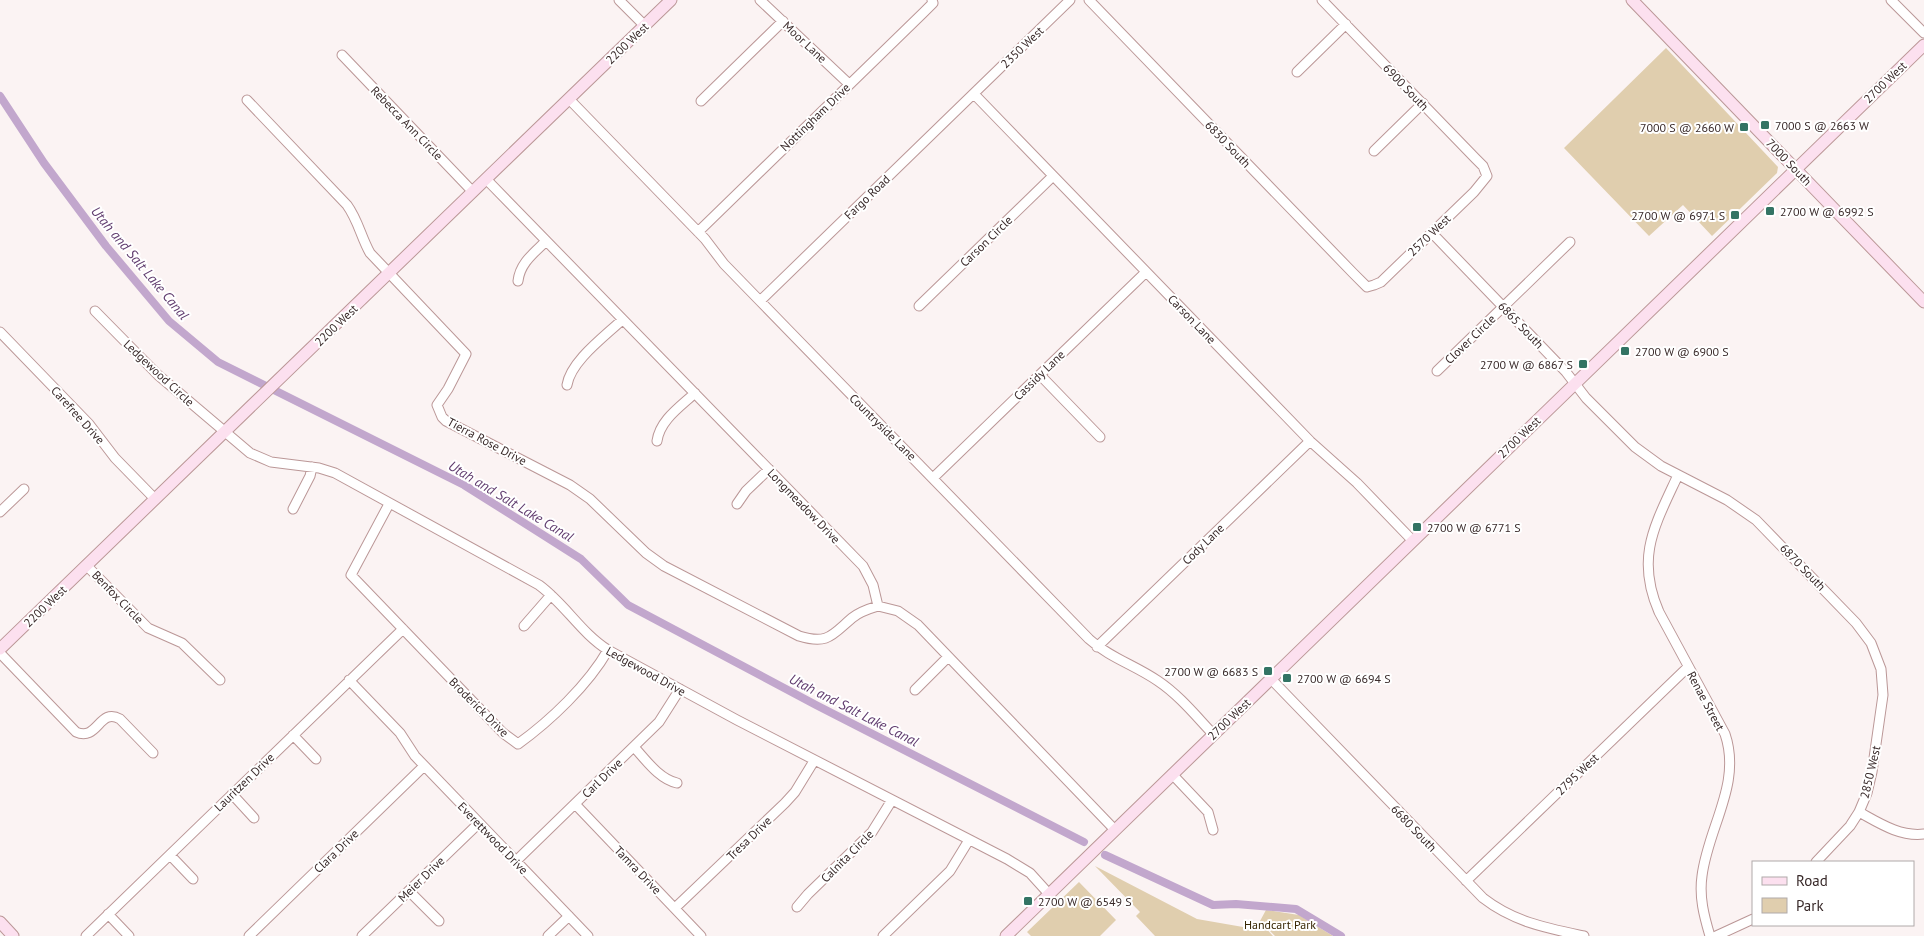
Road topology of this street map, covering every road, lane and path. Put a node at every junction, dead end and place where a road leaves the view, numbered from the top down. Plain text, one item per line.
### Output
1 (620, 0) edge
2 (671, 0) edge
3 (760, 0) edge
4 (1070, 0) edge
5 (1089, 0) edge
6 (1322, 0) edge
7 (1632, 0) edge
8 (1891, 0) edge
9 (933, 1) edge
10 (783, 21) junction
11 (1346, 24) junction
12 (645, 26) junction
13 (1924, 33) edge
14 (1924, 45) edge
15 (342, 55) dead end
16 (1297, 72) dead end
17 (849, 84) junction
18 (974, 94) junction
19 (569, 99) junction
20 (247, 100) dead end
21 (701, 101) dead end
22 (1422, 103) junction
23 (1374, 151) dead end
24 (1796, 169) junction
25 (1053, 176) junction
26 (1487, 176) joint
27 (486, 179) junction
28 (473, 192) junction
29 (698, 232) junction
30 (1432, 233) junction
31 (546, 241) junction
32 (1570, 242) dead end
33 (1146, 272) junction
34 (389, 273) junction
35 (518, 281) dead end
36 (1367, 286) joint
37 (760, 300) junction
38 (1924, 302) edge
39 (919, 306) dead end
40 (1503, 307) junction
41 (95, 311) dead end
42 (622, 320) junction
43 (0, 332) edge
44 (1437, 371) dead end
45 (1040, 375) junction
46 (1575, 383) junction
47 (567, 385) dead end
48 (694, 393) junction
49 (225, 431) junction
50 (1100, 437) dead end
51 (657, 441) dead end
52 (1310, 441) junction
53 (312, 467) junction
54 (769, 469) junction
55 (1678, 475) junction
56 (933, 478) junction
57 (24, 489) dead end
58 (155, 500) junction
59 (389, 504) junction
60 (737, 504) dead end
61 (293, 509) dead end
62 (0, 512) edge
63 (1413, 541) junction
64 (87, 566) junction
65 (551, 595) junction
66 (878, 606) junction
67 (524, 626) dead end
68 (403, 629) junction
69 (1097, 647) junction
70 (0, 649) edge
71 (608, 650) junction
72 (0, 653) edge
73 (948, 657) junction
74 (1688, 667) junction
75 (1271, 679) junction
76 (220, 680) dead end
77 (349, 680) junction
78 (680, 689) junction
79 (915, 690) dead end
80 (1883, 695) joint
81 (1213, 734) junction
82 (293, 735) junction
83 (634, 747) junction
84 (153, 753) dead end
85 (316, 759) dead end
86 (814, 761) junction
87 (424, 766) junction
88 (1172, 774) junction
89 (677, 782) dead end
90 (232, 794) junction
91 (892, 800) junction
92 (575, 804) junction
93 (1859, 812) junction
94 (254, 818) dead end
95 (479, 823) junction
96 (1115, 830) junction
97 (1213, 830) dead end
98 (1924, 834) edge
99 (969, 840) junction
100 (170, 855) junction
101 (516, 861) junction
102 (1817, 861) edge
103 (193, 879) dead end
104 (1466, 882) junction
105 (409, 890) junction
106 (1050, 894) junction
107 (797, 907) dead end
108 (675, 908) junction
109 (108, 914) junction
110 (569, 916) junction
111 (1752, 919) edge
112 (439, 921) dead end
113 (0, 922) edge
114 (13, 936) edge
115 (86, 936) edge
116 (129, 936) edge
117 (249, 936) edge
118 (362, 936) edge
119 (548, 936) edge
120 (588, 936) edge
121 (701, 936) edge
122 (884, 936) edge
123 (1006, 936) edge
124 (1584, 936) edge
125 (1710, 936) edge
126 (1716, 936) edge

1 - 12 street
2 - 12 main road, 2200 West
3 - 10 street, Moor Lane
4 - 18 street, 2350 West
5 - 36 street, 6830 South
6 - 11 street, 6900 South
7 - 24 main road, 7000 South
8 - 13 street
9 - 17 street, Nottingham Drive
10 - 17 street, Moor Lane
10 - 21 street
11 - 16 street
11 - 22 street, 6900 South
12 - 19 main road, 2200 West
14 - 24 main road, 2700 West
15 - 28 street, Rebecca Ann Circle
17 - 29 street, Nottingham Drive
18 - 25 street, Carson Lane
18 - 37 street, Fargo Road
19 - 27 main road, 2200 West
19 - 29 street, Countryside Lane
20 - 34 street, Tierra Rose Drive
22 - 23 street
22 - 26 street, 6900 South
24 - 38 main road, 7000 South
24 - 46 main road, 2700 West
25 - 33 street, Carson Lane
25 - 39 street, Carson Circle
26 - 30 street, 2570 West
27 - 28 main road, 2200 West
27 - 31 street, Longmeadow Drive
28 - 34 main road, 2200 West
29 - 37 street, Countryside Lane
30 - 36 street, 2570 West
30 - 40 street, 6865 South
31 - 35 street
31 - 42 street, Longmeadow Drive
32 - 40 street, Clover Circle
33 - 45 street, Cassidy Lane
33 - 52 street, Carson Lane
34 - 49 main road, 2200 West
34 - 66 street, Tierra Rose Drive
37 - 56 street, Countryside Lane
40 - 44 street, Clover Circle
40 - 46 street, 6865 South
41 - 49 street, Ledgewood Circle
42 - 47 street
42 - 48 street, Longmeadow Drive
43 - 58 street, Carefree Drive
45 - 50 street
45 - 56 street, Cassidy Lane
46 - 55 street, 6865 South
46 - 63 main road, 2700 West
48 - 51 street
48 - 54 street, Longmeadow Drive
49 - 53 street, Ledgewood Drive
49 - 58 main road, 2200 West
52 - 63 street, Carson Lane
52 - 69 street, Cody Lane
53 - 59 street, Ledgewood Drive
53 - 61 street
54 - 60 street
54 - 66 street, Longmeadow Drive
55 - 74 street, Renae Street
55 - 80 street, 6870 South
56 - 69 street, Countryside Lane
57 - 62 street
58 - 64 main road, 2200 West
59 - 65 street, Ledgewood Drive
59 - 68 street, Broderick Drive
63 - 75 main road, 2700 West
64 - 70 main road, 2200 West
64 - 76 street, Benfox Circle
65 - 67 street
65 - 71 street, Ledgewood Drive
66 - 73 street
68 - 71 street, Broderick Drive
68 - 77 street, Lauritzen Drive
69 - 81 street, Countryside Lane
71 - 78 street, Ledgewood Drive
72 - 84 street
73 - 79 street
73 - 96 street
74 - 104 street, 2795 West
74 - 125 street, Renae Street
75 - 81 main road, 2700 West
75 - 104 street, 6680 South
77 - 82 street, Lauritzen Drive
77 - 87 street, Everettwood Drive
78 - 83 street, Carl Drive
78 - 86 street, Ledgewood Drive
80 - 93 street, 2850 West
81 - 88 main road, 2700 West
82 - 85 street
82 - 90 street, Lauritzen Drive
83 - 89 street
83 - 92 street, Carl Drive
86 - 91 street, Ledgewood Drive
86 - 108 street, Tresa Drive
87 - 95 street, Everettwood Drive
87 - 117 street, Clara Drive
88 - 96 main road, 2700 West
88 - 97 street
90 - 94 street
90 - 100 street, Lauritzen Drive
91 - 99 street, Ledgewood Drive
91 - 107 street, Calnita Circle
92 - 101 street, Carl Drive
92 - 108 street, Tamra Drive
93 - 98 street
93 - 102 street, 2850 West
95 - 101 street, Everettwood Drive
95 - 105 street, Meier Drive
96 - 106 main road, 2700 West
99 - 106 street, Ledgewood Drive
99 - 122 street
100 - 103 street
100 - 109 street, Lauritzen Drive
101 - 110 street, Everettwood Drive
104 - 124 street, 6680 South
105 - 112 street
105 - 118 street, Meier Drive
106 - 123 main road, 2700 West
108 - 121 street, Tamra Drive
109 - 115 street, Lauritzen Drive
109 - 116 street
110 - 119 street
110 - 120 street, Everettwood Drive
111 - 126 street
113 - 114 main road

